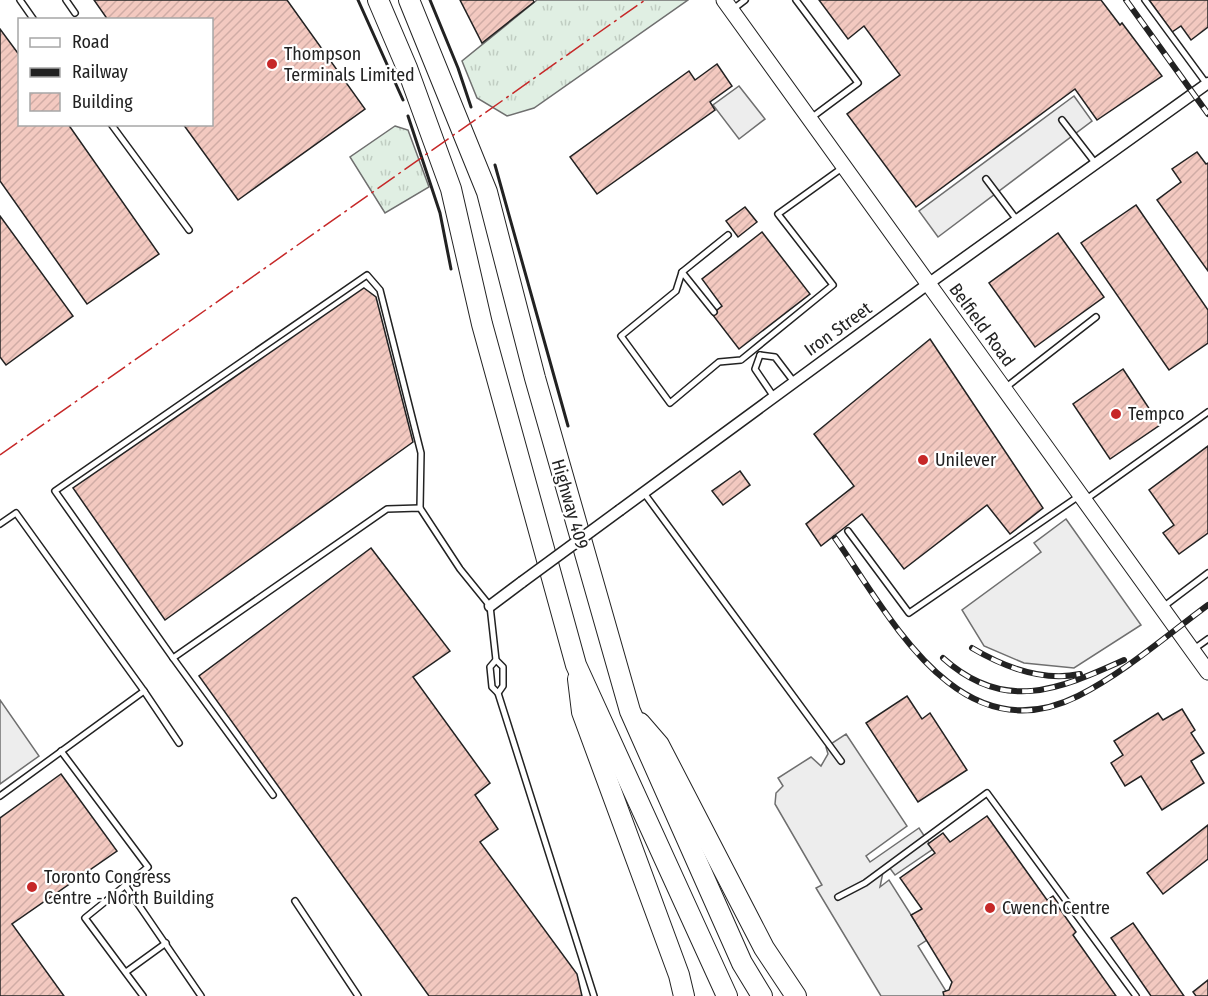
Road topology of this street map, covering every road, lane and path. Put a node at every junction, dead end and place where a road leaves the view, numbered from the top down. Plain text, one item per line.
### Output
1 (20, 0) edge
2 (66, 0) edge
3 (378, 0) edge
4 (409, 0) edge
5 (745, 0) edge
6 (796, 0) edge
7 (1145, 0) edge
8 (728, 5) edge
9 (75, 13) dead end
10 (33, 18) edge
11 (1208, 84) edge
12 (810, 119) junction
13 (1062, 120) dead end
14 (112, 126) edge
15 (1096, 164) junction
16 (844, 167) junction
17 (986, 179) dead end
18 (1017, 220) junction
19 (189, 230) dead end
20 (728, 235) dead end
21 (682, 272) junction
22 (928, 284) junction
23 (714, 312) dead end
24 (1096, 317) dead end
25 (741, 347) dead end
26 (755, 348) junction
27 (747, 354) junction
28 (759, 355) junction
29 (794, 382) junction
30 (1003, 388) junction
31 (774, 397) junction
32 (1208, 412) edge
33 (644, 493) junction
34 (1082, 498) junction
35 (420, 508) junction
36 (0, 525) edge
37 (848, 531) dead end
38 (1208, 573) edge
39 (490, 606) junction
40 (1162, 608) junction
41 (1208, 639) edge
42 (1192, 650) junction
43 (173, 658) junction
44 (496, 660) junction
45 (576, 665) junction
46 (1208, 672) edge
47 (144, 691) junction
48 (498, 693) junction
49 (630, 711) junction
50 (179, 743) dead end
51 (61, 752) junction
52 (841, 761) dead end
53 (273, 795) dead end
54 (0, 796) edge
55 (125, 885) junction
56 (838, 897) dead end
57 (295, 901) dead end
58 (166, 943) junction
59 (126, 972) junction
60 (143, 996) edge
61 (201, 996) edge
62 (358, 996) edge
63 (594, 996) edge
64 (684, 996) edge
65 (727, 996) edge
66 (762, 996) edge
67 (796, 996) edge
68 (1136, 996) edge

1 - 10 lane
2 - 9 lane
3 - 45 highway, Highway 409
4 - 49 highway, Highway 409
5 - 8 lane
6 - 12 lane
7 - 11 lane
8 - 12 main road, Belfield Road
11 - 15 street, Iron Street
12 - 16 main road, Belfield Road
13 - 15 lane
14 - 19 lane
15 - 18 street, Iron Street
16 - 22 main road, Belfield Road
16 - 26 lane
17 - 18 lane
18 - 22 street, Iron Street
20 - 21 lane
21 - 23 lane
21 - 27 lane
22 - 29 street, Iron Street
22 - 30 main road, Belfield Road
24 - 30 lane
25 - 27 lane
26 - 27 lane
26 - 28 lane
28 - 29 lane
28 - 31 lane
29 - 31 street, Iron Street
30 - 34 main road, Belfield Road
31 - 33 street, Iron Street
32 - 34 lane
33 - 39 street, Iron Street, bridge
33 - 52 lane
34 - 37 lane
34 - 40 main road, Belfield Road
35 - 39 lane
35 - 43 lane
35 - 43 lane
36 - 47 lane
38 - 40 lane
39 - 44 lane
40 - 42 main road, Belfield Road
41 - 42 lane
42 - 46 main road, Belfield Road
43 - 53 lane
44 - 48 lane
44 - 48 lane
45 - 64 highway
45 - 65 highway, Highway 409
47 - 50 lane
47 - 51 lane
48 - 63 lane
49 - 66 highway, Highway 409
49 - 67 highway
51 - 54 lane
51 - 55 lane
55 - 58 lane
55 - 59 lane
56 - 68 lane
57 - 62 lane
58 - 59 lane
58 - 61 lane
59 - 60 lane

